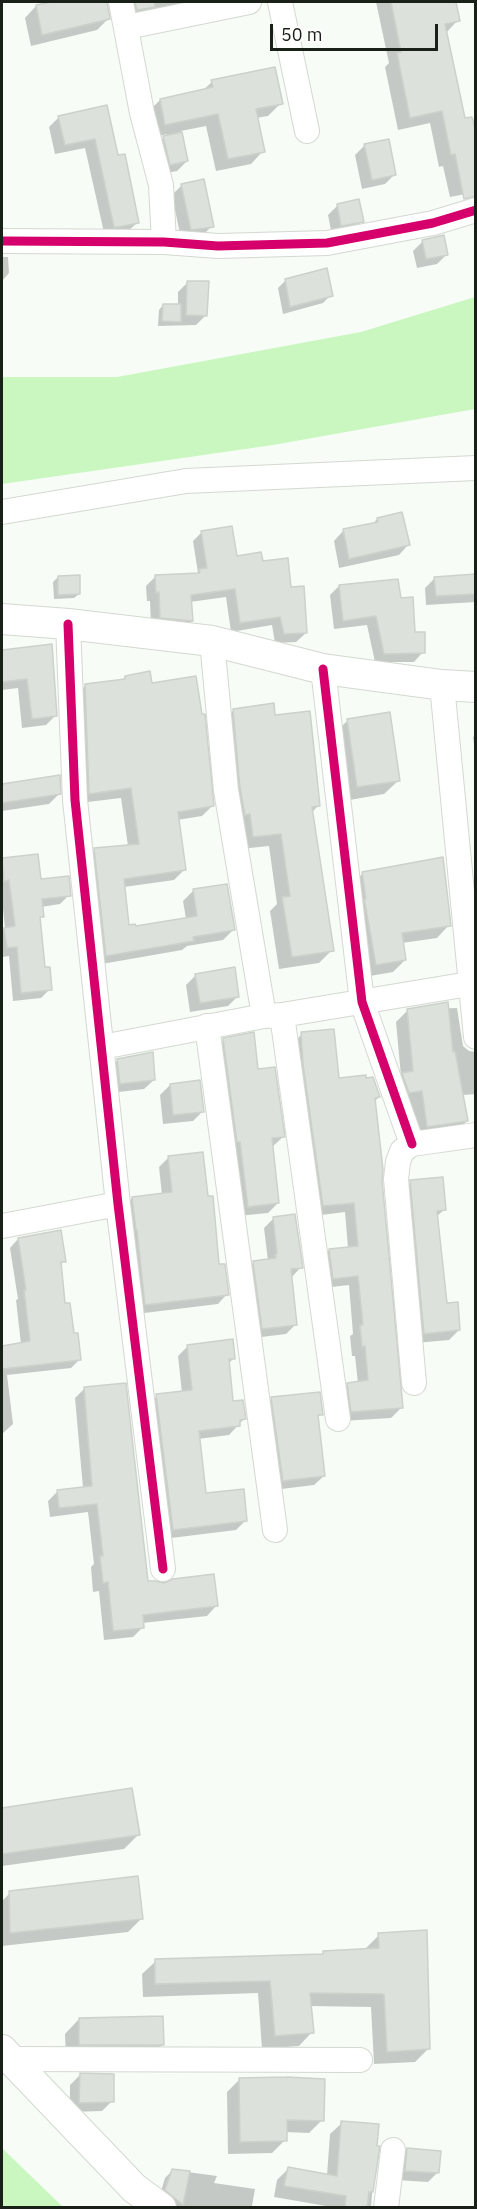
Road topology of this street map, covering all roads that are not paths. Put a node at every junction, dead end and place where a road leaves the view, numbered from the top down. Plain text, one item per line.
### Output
1 (121, 2) edge
2 (249, 2) edge
3 (280, 2) edge
4 (127, 27) junction
5 (307, 131) dead end
6 (476, 210) edge
7 (2, 241) edge
8 (164, 242) junction
9 (476, 468) edge
10 (2, 512) edge
11 (2, 619) edge
12 (68, 624) junction
13 (212, 641) junction
14 (323, 669) junction
15 (442, 685) junction
16 (476, 687) edge
17 (469, 984) junction
18 (362, 1002) junction
19 (273, 1016) junction
20 (207, 1026) junction
21 (476, 1037) edge
22 (102, 1047) junction
23 (476, 1135) edge
24 (412, 1144) junction
25 (118, 1204) junction
26 (2, 1226) edge
27 (414, 1383) dead end
28 (338, 1419) dead end
29 (275, 1530) dead end
30 (163, 1569) dead end
31 (5, 2054) edge
32 (360, 2060) dead end
33 (393, 2150) dead end
34 (161, 2208) edge
35 (386, 2208) edge

1 - 4 street
2 - 4 street
3 - 5 street
4 - 8 street
6 - 8 street
7 - 8 street
9 - 10 street
11 - 12 street
12 - 13 street
12 - 22 street
13 - 14 street
13 - 19 street
14 - 15 street
14 - 18 street
15 - 16 street
15 - 17 street
17 - 18 street
17 - 21 street
18 - 19 street
18 - 24 street
19 - 20 street
19 - 28 street
20 - 22 street
20 - 29 street
22 - 25 street
23 - 24 street
24 - 27 street
25 - 26 street
25 - 30 street
31 - 32 street
31 - 34 street
33 - 35 street

